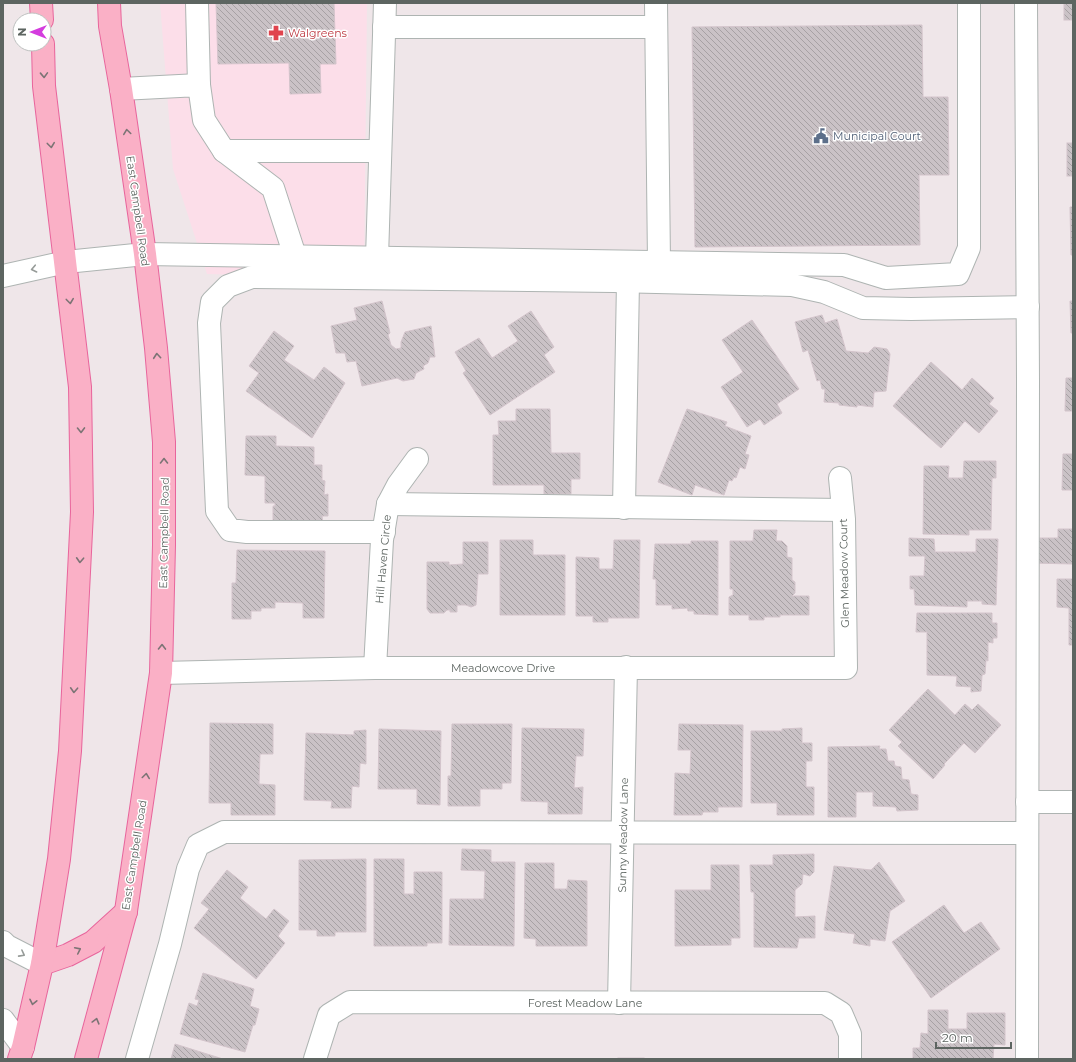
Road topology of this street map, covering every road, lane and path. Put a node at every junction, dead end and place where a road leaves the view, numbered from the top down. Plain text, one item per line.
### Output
1 (109, 3) edge
2 (197, 3) edge
3 (385, 3) edge
4 (656, 3) edge
5 (969, 3) edge
6 (1026, 3) edge
7 (384, 27) junction
8 (656, 27) junction
9 (43, 52) edge
10 (199, 86) junction
11 (121, 89) junction
12 (224, 151) junction
13 (380, 151) junction
14 (145, 254) junction
15 (295, 256) junction
16 (377, 258) junction
17 (66, 262) junction
18 (659, 262) junction
19 (3, 276) edge
20 (628, 281) junction
21 (1028, 307) junction
22 (417, 459) dead end
23 (840, 478) dead end
24 (388, 504) junction
25 (624, 508) junction
26 (843, 510) junction
27 (384, 532) junction
28 (626, 667) junction
29 (375, 668) junction
30 (846, 668) joint
31 (161, 673) junction
32 (1027, 802) junction
33 (1073, 802) edge
34 (623, 832) junction
35 (1027, 833) junction
36 (126, 911) junction
37 (3, 942) edge
38 (42, 964) junction
39 (619, 1003) junction
40 (3, 1020) edge
41 (21, 1053) edge
42 (86, 1059) edge
43 (137, 1059) edge
44 (315, 1059) edge
45 (850, 1059) edge
46 (1026, 1059) edge

1 - 11 main road, East Campbell Road
2 - 10 street
3 - 7 street
4 - 8 street
5 - 18 street
6 - 21 street
7 - 8 street
7 - 13 street
8 - 18 street
9 -> 17 main road
10 - 11 street
10 - 12 street
14 -> 11 main road, East Campbell Road
12 - 13 street
12 - 15 street
13 - 16 street
14 - 15 street
14 - 17 street
31 -> 14 main road, East Campbell Road
15 - 16 street
16 - 18 street
17 -> 19 street
17 -> 38 main road
20 - 21 street
20 - 25 street
20 - 27 street
21 - 32 street
22 - 24 street, Hill Haven Circle
23 - 26 street, Glen Meadow Court
24 - 25 street
24 - 27 street, Hill Haven Circle
25 - 26 street
26 - 30 street, Glen Meadow Court
27 - 29 street, Hill Haven Circle
28 - 29 street, Meadowcove Drive
28 - 30 street, Meadowcove Drive
28 - 34 street, Sunny Meadow Lane
29 - 31 street, Meadowcove Drive
36 -> 31 main road, East Campbell Road
32 - 33 street
32 - 35 street
34 - 35 street
34 - 39 street, Sunny Meadow Lane
34 - 43 street
35 - 46 street
38 -> 36 main road
42 -> 36 main road, East Campbell Road
37 -> 38 street
38 -> 41 main road
39 - 44 street, Forest Meadow Lane
39 - 45 street, Forest Meadow Lane
40 - 41 street

